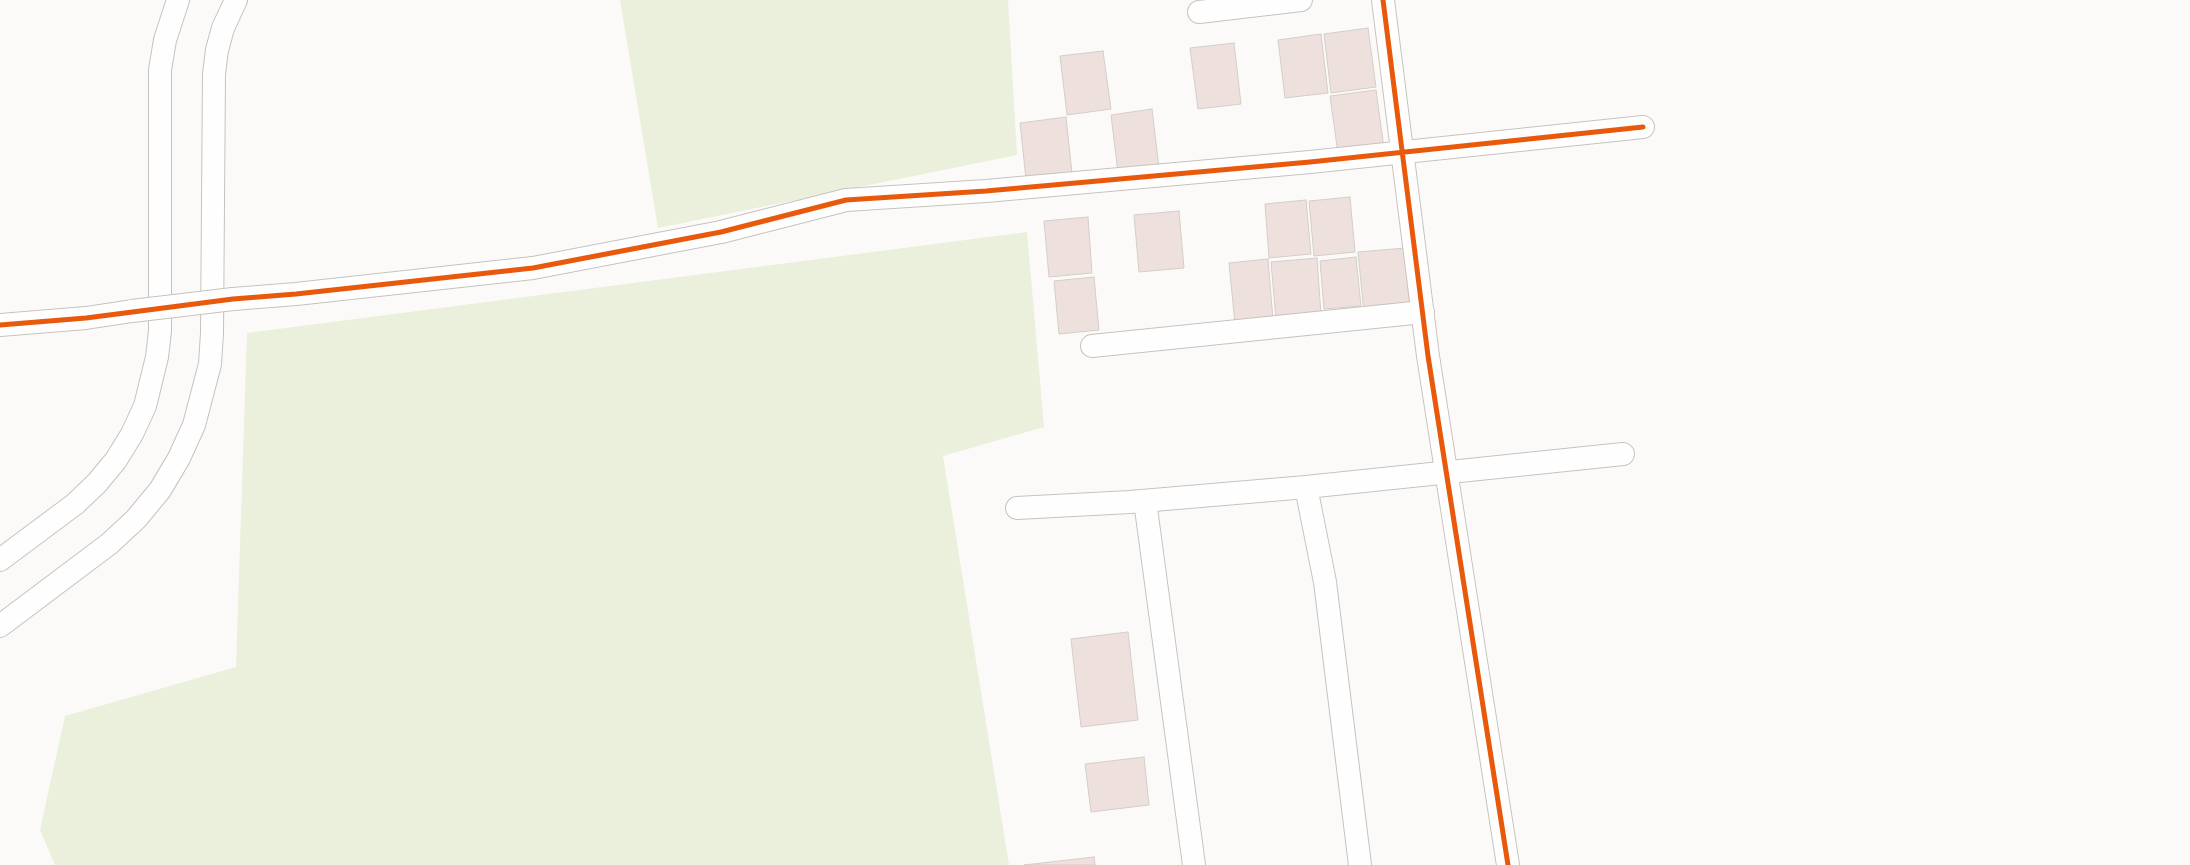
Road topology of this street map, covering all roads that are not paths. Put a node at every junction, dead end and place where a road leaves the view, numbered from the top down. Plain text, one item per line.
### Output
1 (178, 0) edge
2 (236, 0) edge
3 (1301, 0) edge
4 (1383, 0) edge
5 (1199, 12) dead end
6 (1643, 127) dead end
7 (1403, 153) junction
8 (1423, 312) junction
9 (0, 326) edge
10 (1092, 346) dead end
11 (1623, 454) dead end
12 (1446, 472) junction
13 (1306, 487) junction
14 (1145, 501) junction
15 (1017, 508) dead end
16 (0, 560) edge
17 (0, 626) edge
18 (1194, 865) edge
19 (1360, 865) edge
20 (1508, 865) edge

1 - 16 street
2 - 17 street
3 - 5 street
4 - 7 street
6 - 7 street
7 - 8 street
7 - 9 street, bridge
8 - 10 street
8 - 12 street
11 - 12 street
12 - 13 street
12 - 20 street
13 - 14 street
13 - 19 street
14 - 15 street
14 - 18 street

